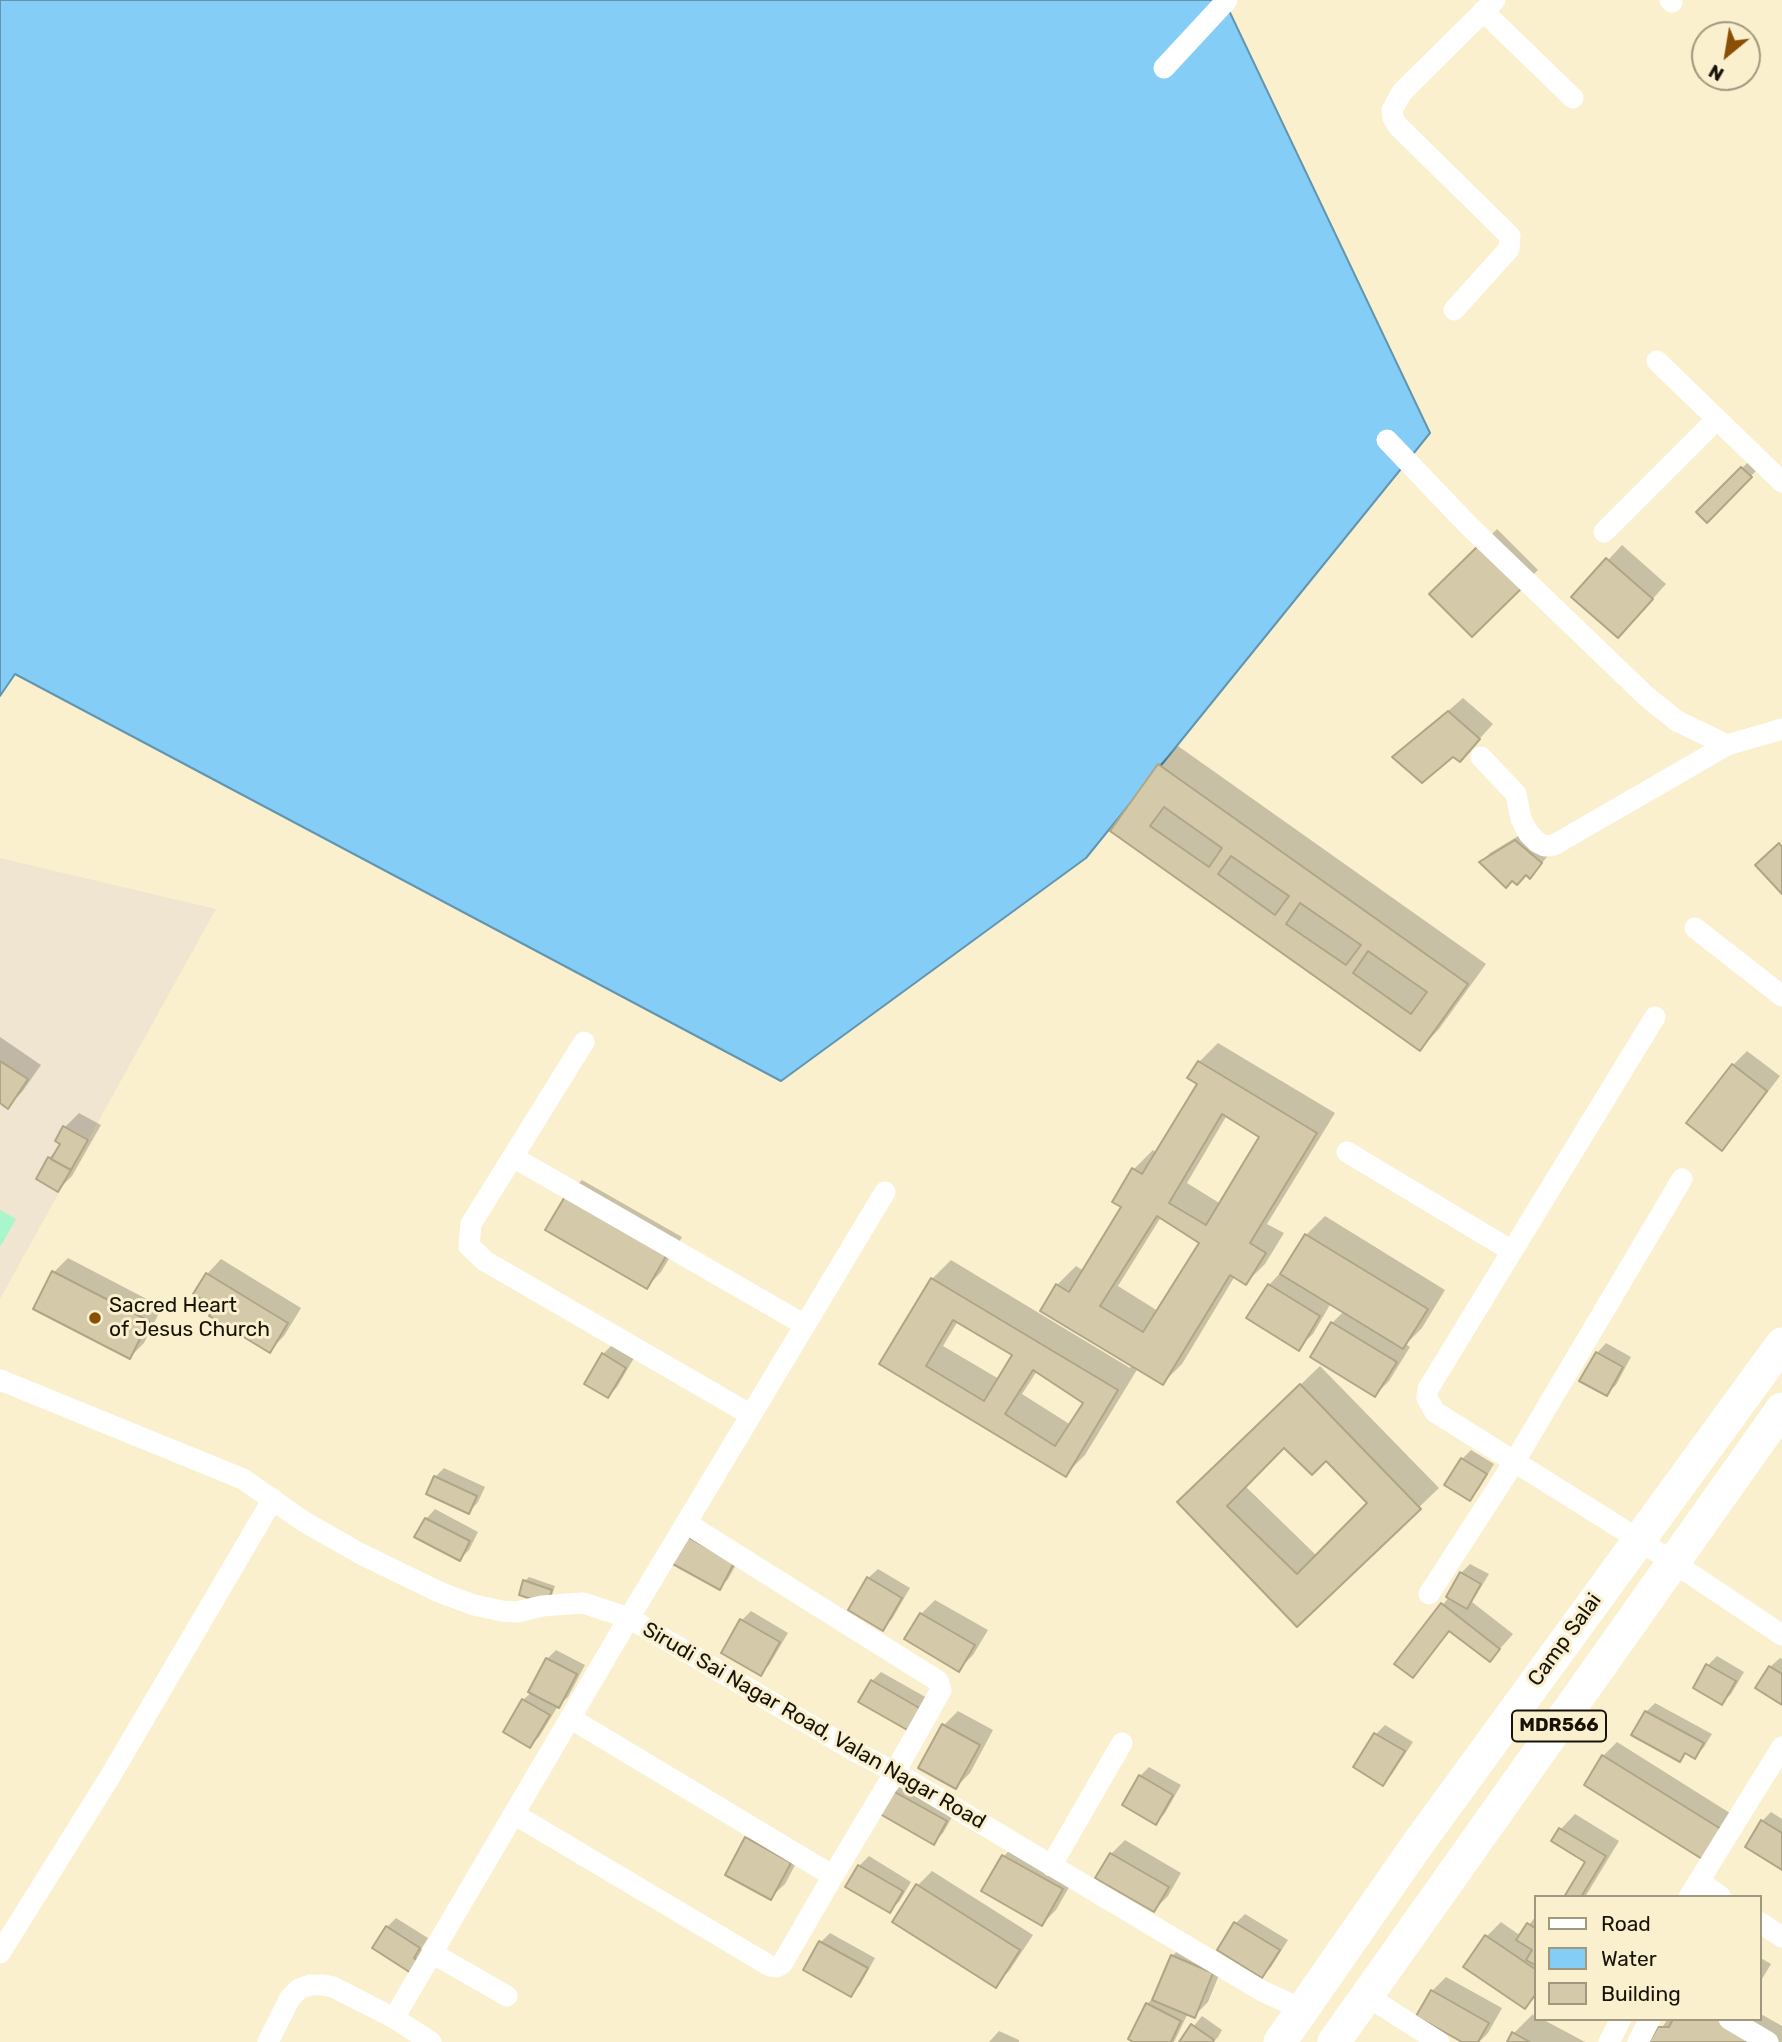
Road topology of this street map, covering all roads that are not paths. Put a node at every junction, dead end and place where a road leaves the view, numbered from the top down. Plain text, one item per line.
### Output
1 (1227, 0) edge
2 (1489, 6) edge
3 (1164, 68) dead end
4 (1573, 98) dead end
5 (1454, 310) dead end
6 (1657, 361) dead end
7 (1716, 420) junction
8 (1387, 440) dead end
9 (1782, 482) edge
10 (1604, 532) dead end
11 (1782, 729) edge
12 (1727, 745) junction
13 (1481, 757) dead end
14 (1695, 928) dead end
15 (1782, 996) edge
16 (1655, 1017) dead end
17 (584, 1042) dead end
18 (1347, 1152) dead end
19 (513, 1157) junction
20 (1682, 1179) dead end
21 (886, 1192) dead end
22 (1512, 1251) junction
23 (805, 1325) junction
24 (1782, 1344) edge
25 (0, 1380) edge
26 (1782, 1409) edge
27 (751, 1415) junction
28 (1514, 1461) junction
29 (273, 1499) junction
30 (686, 1523) junction
31 (1638, 1539) junction
32 (1674, 1564) junction
33 (1429, 1594) dead end
34 (629, 1618) junction
35 (1782, 1635) edge
36 (570, 1718) junction
37 (1122, 1743) dead end
38 (1782, 1747) edge
39 (895, 1772) junction
40 (514, 1814) junction
41 (1051, 1866) junction
42 (832, 1875) junction
43 (1694, 1889) edge
44 (1714, 1895) edge
45 (1761, 1923) edge
46 (1782, 1937) edge
47 (0, 1953) edge
48 (432, 1953) junction
49 (507, 1996) dead end
50 (1367, 1996) junction
51 (1302, 2010) junction
52 (394, 2018) junction
53 (1621, 2021) edge
54 (1649, 2021) edge
55 (1732, 2021) edge
56 (268, 2042) edge
57 (431, 2042) edge
58 (1280, 2042) edge
59 (1334, 2042) edge
60 (1439, 2042) edge
61 (1609, 2042) edge
62 (1638, 2042) edge
63 (1768, 2042) edge

1 - 3 street
2 - 4 street
2 - 5 street
6 - 7 street
7 - 9 street
7 - 10 street
8 - 12 street
11 - 12 street
12 - 13 street
14 - 15 street
16 - 22 street
17 - 19 street
18 - 22 street
19 - 23 street
19 - 27 street
20 - 28 street
21 - 23 street
22 - 28 street
23 - 27 street
24 - 31 main road, Camp Salai / MDR566
25 - 29 street, Sirudi Sai Nagar Road, Valan Nagar Road
26 - 32 main road, Camp Salai / MDR566
27 - 30 street
28 - 31 street
28 - 33 street
29 - 34 street, Sirudi Sai Nagar Road, Valan Nagar Road
29 - 47 street
30 - 34 street
30 - 39 street
31 - 32 street
31 - 51 main road, Camp Salai / MDR566
32 - 35 street
32 - 50 main road, Camp Salai / MDR566
34 - 36 street
34 - 39 street, Sirudi Sai Nagar Road, Valan Nagar Road
36 - 40 street
36 - 42 street
37 - 41 street
38 - 43 street
39 - 41 street, Sirudi Sai Nagar Road, Valan Nagar Road
39 - 42 street
40 - 42 street
40 - 48 street
41 - 51 street, Sirudi Sai Nagar Road, Valan Nagar Road
43 - 44 street
45 - 46 street
48 - 49 street
48 - 52 street
50 - 59 main road, Camp Salai / MDR566
50 - 60 street
51 - 58 main road, Camp Salai / MDR566
52 - 56 street
52 - 57 street
53 - 61 street
54 - 62 street
55 - 63 street

